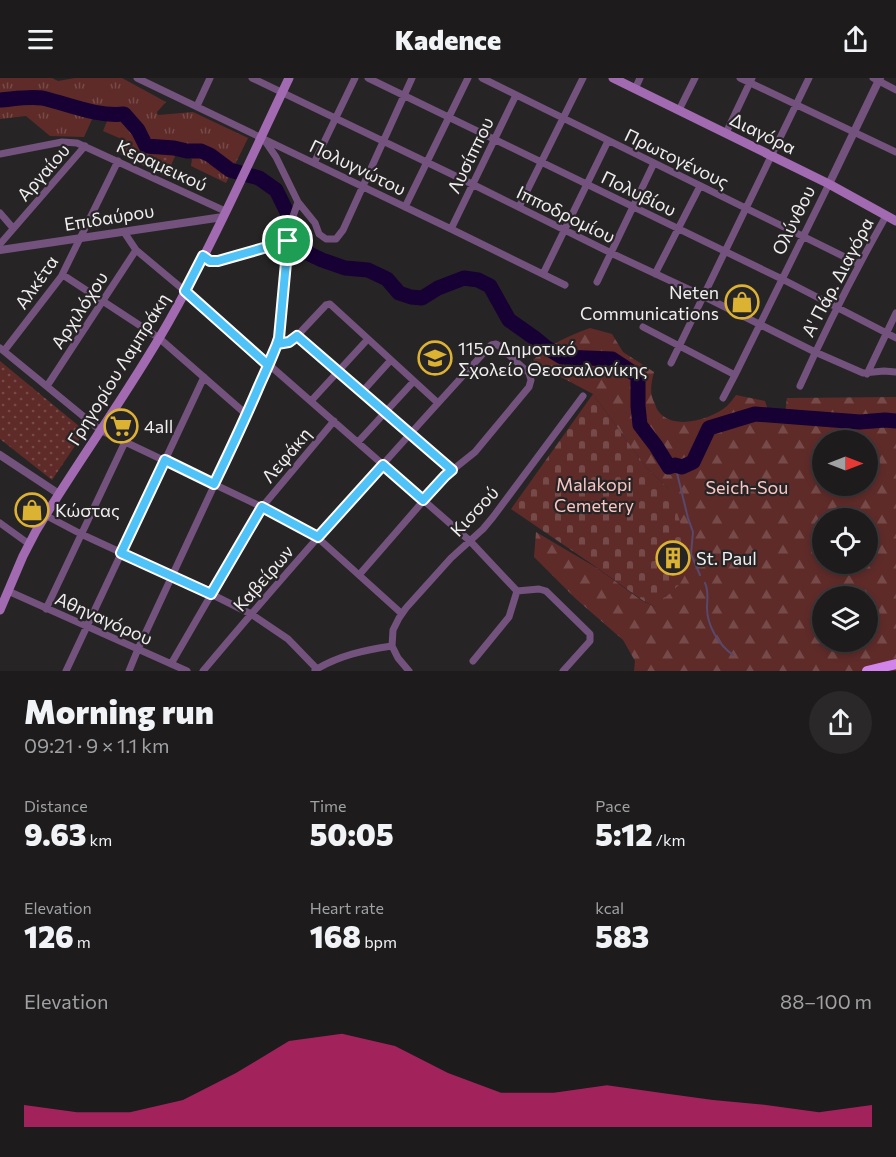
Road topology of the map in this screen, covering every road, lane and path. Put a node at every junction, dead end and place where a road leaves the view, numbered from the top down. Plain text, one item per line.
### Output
1 (136, 78) edge
2 (159, 78) edge
3 (210, 78) edge
4 (252, 78) edge
5 (289, 78) edge
6 (355, 78) edge
7 (368, 78) edge
8 (412, 78) edge
9 (468, 78) edge
10 (482, 78) edge
11 (583, 78) edge
12 (613, 78) edge
13 (640, 78) edge
14 (695, 78) edge
15 (740, 78) edge
16 (809, 78) edge
17 (877, 79) edge
18 (751, 81) edge
19 (155, 86) junction
20 (634, 89) junction
21 (896, 90) edge
22 (282, 92) junction
23 (404, 95) junction
24 (516, 95) junction
25 (796, 105) junction
26 (197, 106) junction
27 (679, 110) junction
28 (449, 117) junction
29 (335, 118) junction
30 (563, 118) junction
31 (854, 132) junction
32 (726, 133) junction
33 (261, 137) junction
34 (494, 139) junction
35 (383, 141) junction
36 (608, 141) junction
37 (85, 146) junction
38 (896, 152) edge
39 (0, 154) edge
40 (771, 155) junction
41 (118, 161) junction
42 (541, 162) junction
43 (314, 163) junction
44 (426, 163) junction
45 (654, 163) junction
46 (472, 184) junction
47 (587, 184) junction
48 (829, 184) junction
49 (363, 186) junction
50 (700, 186) junction
51 (298, 202) junction
52 (405, 207) junction
53 (519, 207) junction
54 (633, 207) junction
55 (746, 209) junction
56 (0, 213) edge
57 (224, 214) junction
58 (886, 216) junction
59 (896, 221) edge
60 (14, 228) junction
61 (451, 229) junction
62 (678, 229) junction
63 (564, 230) junction
64 (124, 232) junction
65 (803, 237) junction
66 (80, 238) junction
67 (288, 241) junction
68 (0, 244) edge
69 (0, 250) edge
70 (136, 250) junction
71 (725, 251) junction
72 (611, 253) junction
73 (203, 256) junction
74 (859, 264) junction
75 (543, 274) junction
76 (655, 274) junction
77 (63, 275) junction
78 (782, 279) junction
79 (597, 282) dead end
80 (565, 285) dead end
81 (185, 291) junction
82 (703, 296) junction
83 (104, 301) junction
84 (838, 307) junction
85 (896, 313) edge
86 (760, 325) junction
87 (643, 327) dead end
88 (886, 333) junction
89 (297, 336) junction
90 (159, 338) junction
91 (896, 338) edge
92 (367, 340) junction
93 (277, 344) junction
94 (679, 346) junction
95 (2, 349) edge
96 (815, 352) junction
97 (390, 361) junction
98 (671, 363) dead end
99 (268, 365) junction
100 (338, 371) junction
101 (896, 372) edge
102 (867, 374) junction
103 (735, 375) junction
104 (204, 377) junction
105 (414, 381) junction
106 (47, 386) junction
107 (800, 386) dead end
108 (362, 392) junction
109 (583, 396) dead end
110 (723, 398) dead end
111 (311, 401) junction
112 (438, 403) junction
113 (385, 412) junction
114 (247, 415) junction
115 (334, 421) junction
116 (100, 430) junction
117 (411, 434) junction
118 (125, 442) junction
119 (358, 442) junction
120 (0, 456) edge
121 (165, 460) junction
122 (383, 465) junction
123 (452, 470) junction
124 (214, 484) junction
125 (59, 494) junction
126 (423, 500) junction
127 (262, 507) junction
128 (45, 515) junction
129 (0, 523) edge
130 (81, 534) junction
131 (318, 537) junction
132 (470, 541) junction
133 (29, 544) junction
134 (121, 553) junction
135 (359, 575) junction
136 (172, 576) junction
137 (8, 591) junction
138 (517, 591) junction
139 (211, 594) junction
140 (0, 609) edge
141 (46, 609) junction
142 (401, 613) junction
143 (251, 614) junction
144 (86, 627) junction
145 (392, 646) junction
146 (138, 649) junction
147 (473, 661) dead end
148 (171, 664) junction
149 (896, 664) edge
150 (315, 670) edge
151 (66, 671) edge
152 (129, 671) edge
153 (187, 671) edge
154 (203, 671) edge
155 (409, 671) edge
156 (563, 671) edge
157 (867, 671) edge

1 - 19 street, Πολυγνώτου
2 - 19 street
3 - 26 street
4 - 22 street, Ιπποδρομίου
5 - 22 main road, Γρηγορίου Λαμπράκη
6 - 29 street
7 - 23 street, Πολυβίου
8 - 23 street
9 - 28 street
10 - 24 street, Πρωτογένους
11 - 30 street
12 - 20 main road, Διαγόρα
13 - 20 street
14 - 27 street
15 - 18 street
16 - 25 street
17 - 21 street
17 - 31 street, Ολύνθου
18 - 25 street
18 - 32 street
19 - 26 street, Πολυγνώτου
20 - 27 main road, Διαγόρα
22 - 29 street, Ιπποδρομίου
22 - 33 main road, Γρηγορίου Λαμπράκη
23 - 28 street, Πολυβίου
23 - 35 street
24 - 30 street, Πρωτογένους
24 - 34 street, Λυσίππου
25 - 31 street
25 - 40 street
26 - 33 street, Πολυγνώτου
27 - 32 main road, Διαγόρα
28 - 34 street, Πολυβίου
28 - 44 street
29 - 35 street, Ιπποδρομίου
29 - 43 street
30 - 36 street, Πρωτογένους
30 - 42 street
31 - 38 street
31 - 48 street, Ολύνθου
32 - 40 main road, Διαγόρα
33 - 43 street, Πολυγνώτου
33 - 51 street
33 - 57 main road, Γρηγορίου Λαμπράκη
34 - 42 street, Πολυβίου
34 - 46 street, Λυσίππου
35 - 44 street, Ιπποδρομίου
35 - 49 street
36 - 45 street, Πρωτογένους
36 - 47 street
37 - 39 street, Κεραμεικού
37 - 41 street, Κεραμεικού
37 - 60 street, Αργαίου
40 - 48 main road, Διαγόρα
40 - 55 street
41 - 57 street, Κεραμεικού
41 - 66 street, Αλκέτα
42 - 47 street, Πολυβίου
42 - 53 street
43 - 49 street, Πολυγνώτου
44 - 46 street, Ιπποδρομίου
44 - 52 street
45 - 50 street, Πρωτογένους
45 - 54 street
46 - 53 street, Ιπποδρομίου
46 - 61 street, Λυσίππου
47 - 54 street, Πολυβίου
47 - 63 street
48 - 58 main road, Διαγόρα
48 - 65 street, Ολύνθου
49 - 51 street
49 - 52 street, Πολυγνώτου
50 - 55 street, Πρωτογένους
50 - 62 street
51 - 67 street
52 - 61 street, Πολυγνώτου
53 - 63 street, Ιπποδρομίου
54 - 62 street, Πολυβίου
54 - 72 street
55 - 65 street, Πρωτογένους
55 - 71 street
56 - 60 street
57 - 64 street, Επιδαύρου
57 - 73 main road, Γρηγορίου Λαμπράκη
58 - 59 main road, Διαγόρα
58 - 74 street, Α' Πάρ. Διαγόρα
60 - 68 street, Αργαίου
61 - 75 street, Πολυγνώτου
62 - 71 street, Πολυβίου
62 - 76 street
63 - 72 street, Ιπποδρομίου
63 - 75 street
64 - 66 street, Επιδαύρου
64 - 70 street
65 - 74 street, Πρωτογένους
65 - 78 street, Ολύνθου
66 - 69 street, Επιδαύρου
66 - 77 street, Αλκέτα
67 - 73 street
67 - 93 street
70 - 81 street
70 - 83 street, Αρχιλόχου
71 - 78 street, Πολυβίου
71 - 82 street
72 - 76 street, Ιπποδρομίου
72 - 79 street
73 - 81 main road, Γρηγορίου Λαμπράκη
74 - 84 street, Α' Πάρ. Διαγόρα
75 - 80 street, Πολυγνώτου
76 - 82 street, Ιπποδρομίου
77 - 83 street
77 - 95 street, Αλκέτα
78 - 84 street, Πολυβίου
78 - 86 street, Ολύνθου
81 - 90 main road, Γρηγορίου Λαμπράκη
81 - 99 street
82 - 86 street, Ιπποδρομίου
82 - 94 street
83 - 90 street
83 - 106 street, Αρχιλόχου
84 - 88 street, Πολυβίου
84 - 96 street, Α' Πάρ. Διαγόρα
85 - 88 street
86 - 96 street, Ιπποδρομίου
86 - 103 street, Ολύνθου
87 - 94 street
88 - 91 street, Πολυβίου
88 - 102 street
89 - 92 street
89 - 93 street
89 - 100 street
90 - 104 street
90 - 116 main road, Γρηγορίου Λαμπράκη
92 - 97 street
92 - 100 street
93 - 99 street
94 - 98 street
94 - 103 street
95 - 106 street
96 - 102 street, Ιπποδρομίου
96 - 107 street, Α' Πάρ. Διαγόρα
97 - 105 street
97 - 108 street
99 - 111 street
99 - 114 street
100 - 108 street
100 - 111 street
101 - 102 street
103 - 110 street
104 - 114 street
104 - 121 street
105 - 112 street
105 - 113 street
106 - 116 street
108 - 113 street
109 - 132 street, Κισσού
111 - 115 street
112 - 117 street, Καβείρων
112 - 123 street, Καβείρων
113 - 117 street
113 - 119 street
114 - 124 street
115 - 119 street
115 - 127 street, Λεφάκη
116 - 118 street
116 - 125 main road, Γρηγορίου Λαμπράκη
117 - 122 street, Καβείρων
117 - 123 street
118 - 121 street
118 - 130 street
119 - 122 street
120 - 125 street
121 - 124 street
121 - 134 street
122 - 126 street
122 - 131 street, Καβείρων
123 - 126 street
124 - 127 street
124 - 136 street
125 - 128 main road, Γρηγορίου Λαμπράκη
126 - 132 street
126 - 135 street
127 - 131 street
127 - 139 street, Λεφάκη
128 - 130 street
128 - 133 main road, Γρηγορίου Λαμπράκη
129 - 133 street
130 - 134 street
130 - 141 street
131 - 135 street
131 - 143 street, Καβείρων
132 - 138 street
132 - 142 street, Κισσού
133 - 137 main road, Γρηγορίου Λαμπράκη
134 - 136 street
134 - 144 street
135 - 142 street
136 - 139 street
136 - 146 street
137 - 140 main road, Γρηγορίου Λαμπράκη
137 - 141 street, Αθηναγόρου
138 - 147 street
138 - 156 street
139 - 143 street
139 - 148 street, Λεφάκη
141 - 144 street, Αθηναγόρου
142 - 145 street, Κισσού
143 - 150 street
143 - 154 street, Καβείρων
144 - 146 street, Αθηναγόρου
144 - 151 street
145 - 150 street
145 - 155 street
146 - 148 street, Αθηναγόρου
146 - 152 street
148 - 153 street, Αθηναγόρου
149 - 157 highway

